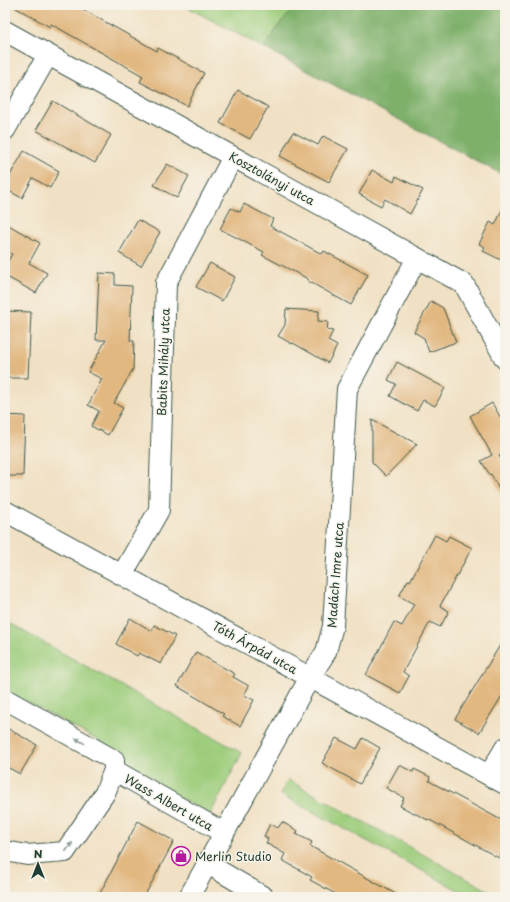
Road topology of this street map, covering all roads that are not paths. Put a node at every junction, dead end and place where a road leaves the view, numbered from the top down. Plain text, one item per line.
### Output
1 (5, 31) edge
2 (48, 55) junction
3 (5, 130) edge
4 (233, 157) junction
5 (417, 258) junction
6 (505, 359) edge
7 (5, 511) edge
8 (122, 575) junction
9 (310, 677) junction
10 (5, 699) edge
11 (505, 748) edge
12 (114, 770) junction
13 (497, 779) edge
14 (224, 833) junction
15 (5, 851) edge
16 (208, 864) junction
17 (189, 897) edge
18 (264, 897) edge

1 - 2 street, Kosztolányi utca
2 - 3 street
2 - 4 street, Kosztolányi utca
4 - 5 street, Kosztolányi utca
4 - 8 street, Babits Mihály utca
5 - 6 street, Kosztolányi utca
5 - 9 street, Madách Imre utca
7 - 8 street, Tóth Árpád utca
8 - 9 street, Tóth Árpád utca
9 - 13 street, Tóth Árpád utca
9 - 14 street, Madách Imre utca
12 -> 10 street, Wass Albert utca
11 - 13 street
12 - 14 street, Wass Albert utca
15 -> 12 street, Wass Albert utca
14 - 16 street, Madách Imre utca
16 - 17 street, Madách Imre utca
16 - 18 street

